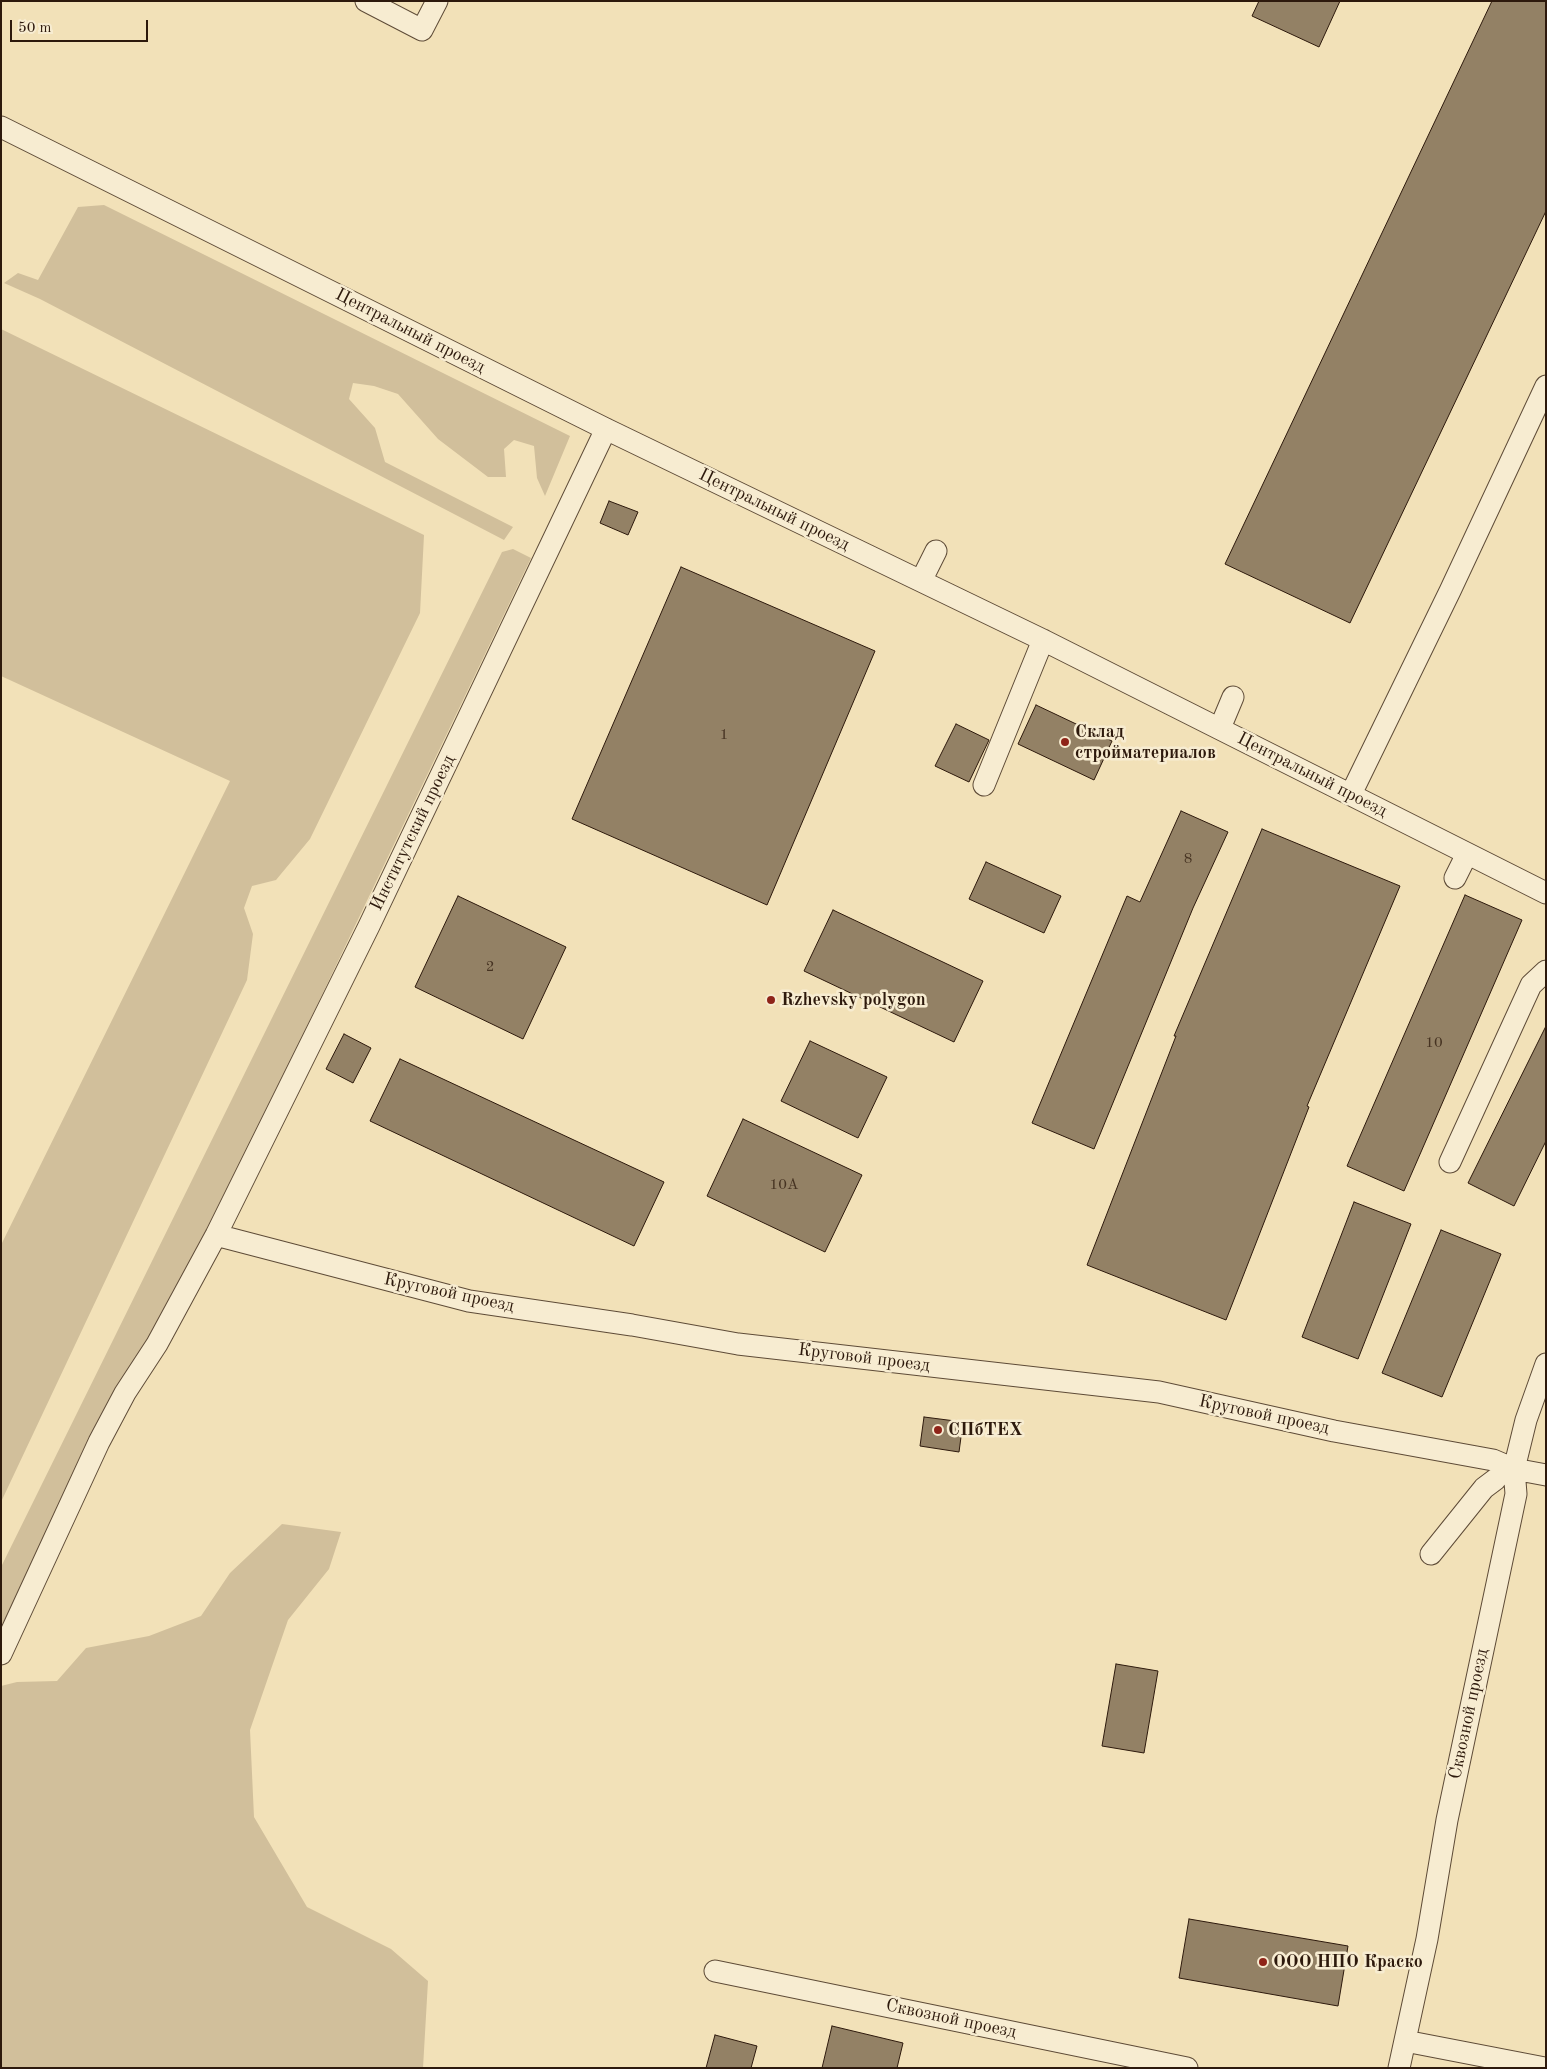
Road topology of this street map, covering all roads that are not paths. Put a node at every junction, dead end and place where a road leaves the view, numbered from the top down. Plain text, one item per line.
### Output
1 (366, 1) edge
2 (437, 1) edge
3 (1, 127) edge
4 (1546, 386) edge
5 (606, 429) junction
6 (936, 551) dead end
7 (922, 581) junction
8 (1042, 640) junction
9 (1233, 697) dead end
10 (1220, 728) junction
11 (984, 785) dead end
12 (1351, 794) junction
13 (1467, 854) junction
14 (1455, 878) dead end
15 (1546, 893) edge
16 (1546, 971) edge
17 (1450, 1162) dead end
18 (216, 1235) junction
19 (1546, 1364) edge
20 (1505, 1474) junction
21 (1546, 1475) edge
22 (1431, 1554) dead end
23 (1, 1654) edge
24 (715, 1971) dead end
25 (1405, 2041) junction
26 (1187, 2068) edge
27 (1399, 2068) edge
28 (1545, 2068) edge

1 - 2 street
3 - 5 street, Центральный проезд
4 - 12 street
5 - 7 street, Центральный проезд
5 - 18 street, Институтский проезд
6 - 7 street
7 - 8 street, Центральный проезд
8 - 10 street, Центральный проезд
8 - 11 street
9 - 10 street
10 - 12 street, Центральный проезд
12 - 13 street, Центральный проезд
13 - 14 street
13 - 15 street, Центральный проезд
16 - 17 street
18 - 20 street, Круговой проезд
18 - 23 street, Институтский проезд
19 - 20 street, Сквозной проезд
20 - 21 street, Круговой проезд
20 - 22 street
20 - 25 street, Сквозной проезд
24 - 26 street, Сквозной проезд
25 - 27 street, Сквозной проезд
25 - 28 street

